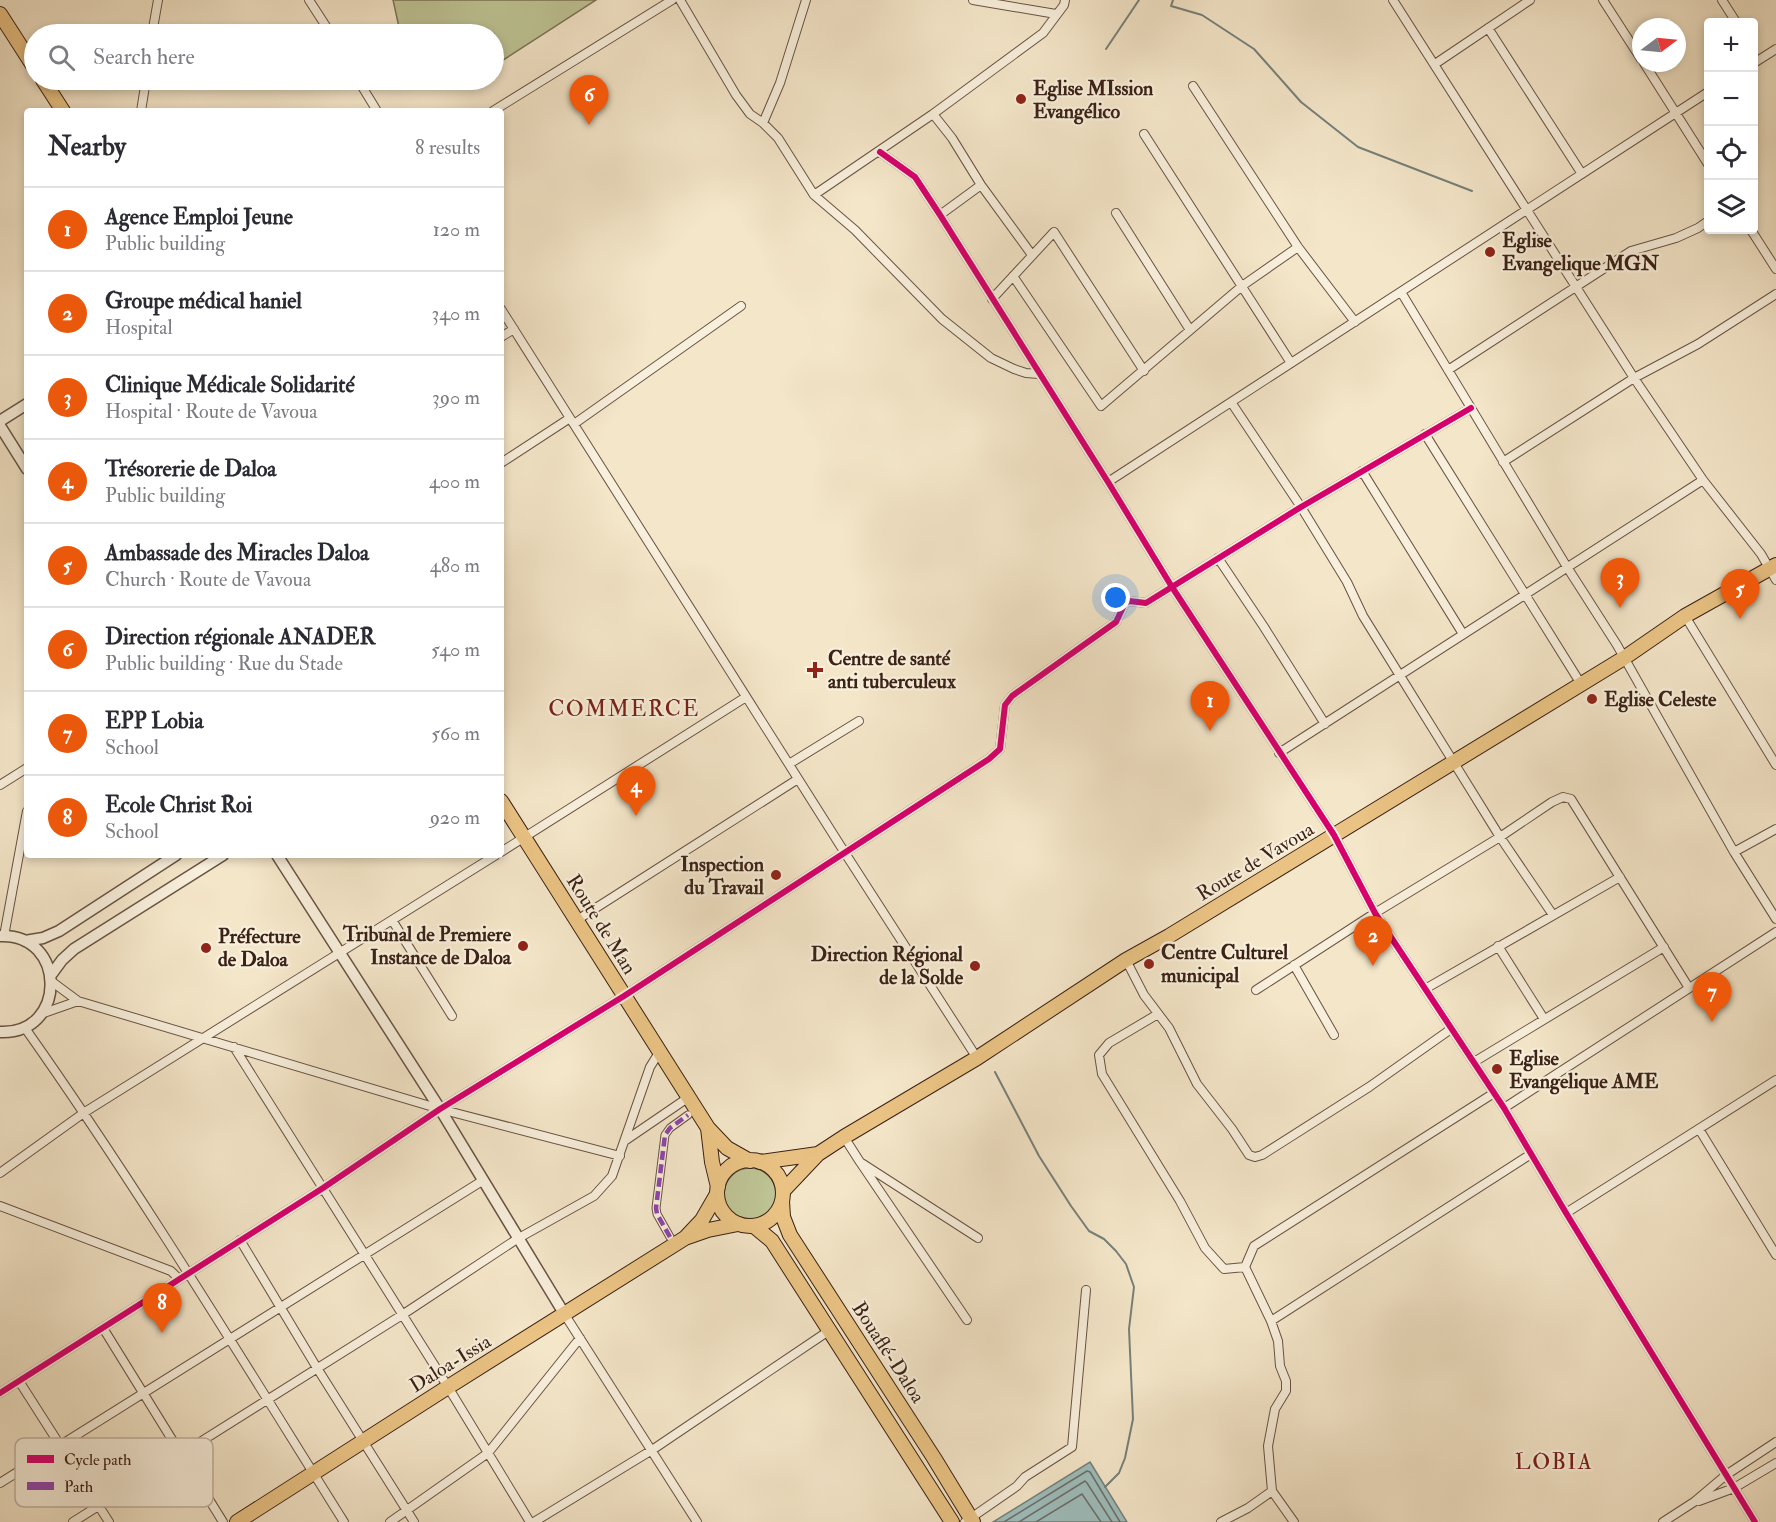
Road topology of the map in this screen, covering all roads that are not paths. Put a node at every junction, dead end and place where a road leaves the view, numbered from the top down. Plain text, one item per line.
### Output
1 (158, 0) edge
2 (309, 0) edge
3 (672, 0) edge
4 (680, 0) edge
5 (806, 0) edge
6 (973, 0) edge
7 (1065, 0) edge
8 (1393, 0) edge
9 (1530, 0) edge
10 (1603, 0) edge
11 (1722, 0) edge
12 (0, 14) edge
13 (1056, 14) junction
14 (1733, 18) edge
15 (154, 24) edge
16 (325, 24) edge
17 (1488, 28) junction
18 (1632, 45) edge
19 (1776, 49) edge
20 (24, 51) edge
21 (1758, 60) edge
22 (1435, 64) junction
23 (1650, 72) edge
24 (1193, 86) dead end
25 (49, 90) edge
26 (144, 90) edge
27 (364, 90) edge
28 (1704, 95) edge
29 (61, 108) edge
30 (141, 108) edge
31 (375, 108) edge
32 (498, 108) edge
33 (1676, 113) junction
34 (933, 114) junction
35 (763, 123) junction
36 (1144, 134) dead end
37 (880, 152) junction
38 (1704, 158) edge
39 (1582, 174) junction
40 (981, 185) junction
41 (814, 195) junction
42 (1527, 210) junction
43 (1116, 213) dead end
44 (940, 214) junction
45 (1704, 224) edge
46 (1754, 234) edge
47 (1298, 247) junction
48 (1032, 255) junction
49 (1776, 269) edge
50 (1013, 276) junction
51 (1242, 286) junction
52 (1576, 286) junction
53 (1401, 292) junction
54 (1776, 294) edge
55 (992, 299) junction
56 (741, 306) dead end
57 (504, 314) edge
58 (1354, 322) junction
59 (514, 329) junction
60 (1190, 330) junction
61 (504, 335) edge
62 (1291, 363) junction
63 (1448, 370) junction
64 (1144, 371) junction
65 (1039, 374) junction
66 (1634, 378) junction
67 (1231, 402) junction
68 (24, 406) edge
69 (1471, 408) junction
70 (0, 421) edge
71 (572, 421) junction
72 (0, 426) edge
73 (1425, 434) junction
74 (504, 461) edge
75 (1503, 462) junction
76 (24, 464) edge
77 (1362, 471) junction
78 (1703, 480) junction
79 (1108, 482) junction
80 (1301, 507) junction
81 (1218, 558) junction
82 (1567, 567) junction
83 (1774, 571) edge
84 (1172, 587) junction
85 (1525, 594) junction
86 (1685, 616) junction
87 (1463, 634) junction
88 (1624, 658) junction
89 (1400, 675) junction
90 (1581, 684) junction
91 (746, 697) junction
92 (859, 721) dead end
93 (1325, 724) junction
94 (1280, 753) junction
95 (1453, 762) junction
96 (789, 764) junction
97 (1776, 765) edge
98 (24, 770) edge
99 (798, 779) junction
100 (0, 785) edge
101 (504, 806) edge
102 (24, 826) edge
103 (1776, 829) edge
104 (1334, 835) junction
105 (524, 837) junction
106 (1500, 837) junction
107 (504, 850) edge
108 (1734, 852) junction
109 (845, 853) junction
110 (171, 858) edge
111 (218, 858) edge
112 (279, 858) edge
113 (491, 858) edge
114 (1620, 877) junction
115 (1375, 913) junction
116 (1553, 915) junction
117 (1776, 919) edge
118 (392, 920) junction
119 (576, 920) junction
120 (1776, 932) edge
121 (2, 936) edge
122 (25, 941) junction
123 (1498, 946) junction
124 (1664, 947) junction
125 (339, 953) junction
126 (1125, 960) junction
127 (1294, 965) junction
128 (51, 978) junction
129 (1689, 988) junction
130 (1425, 989) junction
131 (1256, 990) dead end
132 (624, 996) junction
133 (78, 1001) junction
134 (41, 1014) junction
135 (1158, 1014) junction
136 (452, 1016) dead end
137 (1544, 1019) junction
138 (25, 1028) junction
139 (1451, 1029) junction
140 (1, 1034) edge
141 (1334, 1035) dead end
142 (204, 1038) junction
143 (234, 1047) junction
144 (660, 1051) junction
145 (977, 1058) junction
146 (1474, 1062) junction
147 (1776, 1080) edge
148 (1494, 1093) junction
149 (685, 1100) junction
150 (1504, 1108) junction
151 (440, 1109) junction
152 (85, 1112) junction
153 (688, 1115) dead end
154 (708, 1128) junction
155 (1699, 1129) junction
156 (844, 1137) junction
157 (626, 1140) junction
158 (1531, 1154) junction
159 (818, 1155) junction
160 (620, 1156) junction
161 (755, 1161) junction
162 (860, 1162) junction
163 (0, 1173) edge
164 (482, 1181) junction
165 (323, 1188) junction
166 (718, 1190) junction
167 (782, 1196) junction
168 (0, 1206) edge
169 (1566, 1213) junction
170 (738, 1224) junction
171 (754, 1226) junction
172 (670, 1237) dead end
173 (685, 1238) junction
174 (978, 1238) dead end
175 (518, 1239) junction
176 (240, 1240) junction
177 (364, 1254) junction
178 (1776, 1255) edge
179 (1245, 1267) junction
180 (188, 1274) junction
181 (179, 1280) junction
182 (1086, 1290) dead end
183 (281, 1307) junction
184 (402, 1315) junction
185 (565, 1315) junction
186 (967, 1320) dead end
187 (1271, 1321) junction
188 (103, 1328) junction
189 (830, 1329) junction
190 (580, 1338) junction
191 (230, 1339) junction
192 (317, 1368) junction
193 (19, 1381) junction
194 (448, 1387) junction
195 (143, 1392) junction
196 (0, 1393) edge
197 (267, 1399) junction
198 (56, 1438) edge
199 (71, 1438) edge
200 (170, 1438) edge
201 (205, 1438) edge
202 (363, 1441) junction
203 (1776, 1442) edge
204 (652, 1449) junction
205 (488, 1453) junction
206 (1776, 1463) edge
207 (313, 1473) junction
208 (15, 1474) edge
209 (1726, 1474) junction
210 (0, 1483) edge
211 (1734, 1488) junction
212 (1272, 1491) junction
213 (1694, 1502) junction
214 (213, 1506) edge
215 (96, 1507) edge
216 (99, 1507) edge
217 (407, 1511) junction
218 (969, 1520) edge
219 (73, 1522) edge
220 (109, 1522) edge
221 (223, 1522) edge
222 (237, 1522) edge
223 (344, 1522) edge
224 (390, 1522) edge
225 (414, 1522) edge
226 (532, 1522) edge
227 (698, 1522) edge
228 (952, 1522) edge
229 (1221, 1522) edge
230 (1294, 1522) edge
231 (1663, 1522) edge
232 (1755, 1522) edge

1 - 15 street
2 - 16 street
3 - 32 street
4 - 35 street
5 - 35 street
6 - 13 street
7 - 13 street
8 - 22 street
9 - 17 street
10 - 18 street
11 - 14 street
12 - 20 main road
13 - 34 street
17 - 22 street
17 - 39 street
19 - 21 street
22 - 42 street
23 - 33 street
24 - 47 street
25 - 29 main road
26 - 30 street
27 - 31 street
28 - 33 street
33 - 38 street
33 - 39 street
34 - 37 street
34 - 40 street
35 - 41 street
36 - 51 street
37 - 41 street
37 - 44 street
39 - 42 street
40 - 44 street
40 - 48 street
41 - 65 street
42 - 52 street
42 - 53 street
43 - 60 street
44 - 55 street
45 - 52 street
46 - 49 street
47 - 51 street
47 - 58 street
48 - 50 street
48 - 64 street
50 - 55 street
50 - 64 street
51 - 60 street
51 - 62 street
52 - 63 street
52 - 66 street
53 - 58 street
53 - 63 street
54 - 66 street
55 - 65 street
56 - 71 street
57 - 59 street
58 - 62 street
59 - 61 street
59 - 71 street
60 - 64 street
62 - 67 street
63 - 69 street
65 - 79 street
66 - 75 street
66 - 78 street
67 - 79 street
67 - 80 street
68 - 70 street
69 - 73 street
69 - 75 street
71 - 74 street
71 - 91 street
72 - 76 street
73 - 77 street
73 - 85 street
75 - 82 street
77 - 80 street
77 - 87 street
78 - 82 street
78 - 83 street
79 - 84 street
80 - 81 street
80 - 89 street
81 - 84 street
81 - 93 street
82 - 85 street
82 - 88 street
83 - 86 main road, Route de Vavoua
84 - 94 street
84 - 109 street
85 - 87 street
85 - 90 street
86 - 88 main road, Route de Vavoua
86 - 97 street
87 - 89 street
88 - 90 main road, Route de Vavoua
88 - 108 street
89 - 93 street
89 - 95 street
90 - 95 main road, Route de Vavoua
91 - 96 street
91 - 105 street
92 - 96 street
93 - 94 street
94 - 104 street
95 - 104 main road, Route de Vavoua
95 - 106 street
96 - 99 street
98 - 100 street
99 - 109 street
99 - 119 street
101 - 105 main road, Route de Man
102 - 121 street
103 - 108 street
104 - 115 street
104 - 126 main road, Route de Vavoua
105 - 107 street
105 - 119 main road, Route de Man
106 - 114 street
106 - 115 street
106 - 116 street
108 - 117 street
109 - 132 street
109 - 145 street
110 - 122 street
111 - 128 street
112 - 125 street
113 - 118 street
114 - 116 street
114 - 124 street
115 - 127 street
115 - 130 street
116 - 123 street
118 - 125 street
118 - 136 street
119 - 132 main road, Route de Man
120 - 129 street
121 - 122 street
122 - 128 street
123 - 130 street
123 - 137 street
124 - 129 street
124 - 137 street
125 - 142 street
125 - 151 street
126 - 135 street
126 - 145 main road, Route de Vavoua
127 - 131 street
127 - 141 street
128 - 133 street
128 - 134 street
129 - 150 street
130 - 139 street
132 - 144 main road, Route de Man
132 - 151 street
133 - 134 street
133 - 142 street
134 - 138 street
135 - 139 street
135 - 179 street
137 - 146 street
138 - 140 street
138 - 152 street
139 - 146 street
142 - 143 street
142 - 152 street
143 - 151 street
143 - 165 street
144 - 149 main road, Route de Man
144 - 157 street
145 - 156 main road, Route de Vavoua
146 - 148 street
147 - 155 street
148 - 150 street
148 - 179 street
149 - 154 main road, Route de Man
149 - 157 street
150 - 158 street
151 - 160 street
151 - 164 street
151 - 165 street
152 - 163 street
152 - 180 street
153 - 172 street
154 - 161 main road
154 - 166 main road
155 - 169 street
155 - 178 street
156 - 159 main road, Route de Vavoua
156 - 162 street
157 - 160 street
158 - 169 street
158 - 187 street
159 - 161 main road
159 - 167 main road, Route de Vavoua
160 - 175 street
161 - 166 main road
161 - 167 main road
162 - 174 street
162 - 186 street
164 - 175 street
164 - 177 street
165 - 176 street
165 - 177 street
166 - 170 main road
166 - 173 main road
167 - 171 main road
167 - 218 main road, Bouaflé-Daloa
168 - 181 street
169 - 209 street
170 - 171 main road
170 - 173 main road
171 - 189 main road, Bouaflé-Daloa
173 - 185 main road, Daloa-Issia
175 - 184 street
175 - 185 street
176 - 180 street
176 - 183 street
177 - 183 street
177 - 184 street
179 - 187 street
180 - 181 street
180 - 191 street
181 - 188 street
182 - 218 street
183 - 191 street
183 - 192 street
184 - 192 street
184 - 194 street
185 - 190 street
185 - 194 main road, Daloa-Issia
187 - 212 street
188 - 193 street
188 - 195 street
189 - 204 street
189 - 228 main road, Bouaflé-Daloa
190 - 204 street
190 - 205 street
191 - 195 street
191 - 197 street
192 - 197 street
192 - 202 street
193 - 196 street
193 - 198 street
194 - 202 main road, Daloa-Issia
194 - 205 street
195 - 199 street
195 - 200 street
197 - 201 street
197 - 207 street
202 - 207 main road, Daloa-Issia
202 - 217 street
203 - 209 street
204 - 226 street
204 - 227 street
205 - 217 street
205 - 226 street
206 - 211 street
207 - 222 main road, Daloa-Issia
207 - 223 street
208 - 210 street
209 - 211 street
209 - 213 street
211 - 213 street
211 - 232 street
212 - 229 street
212 - 230 street
213 - 231 street
214 - 221 street
215 - 219 street
216 - 220 street
217 - 224 street
217 - 225 street

